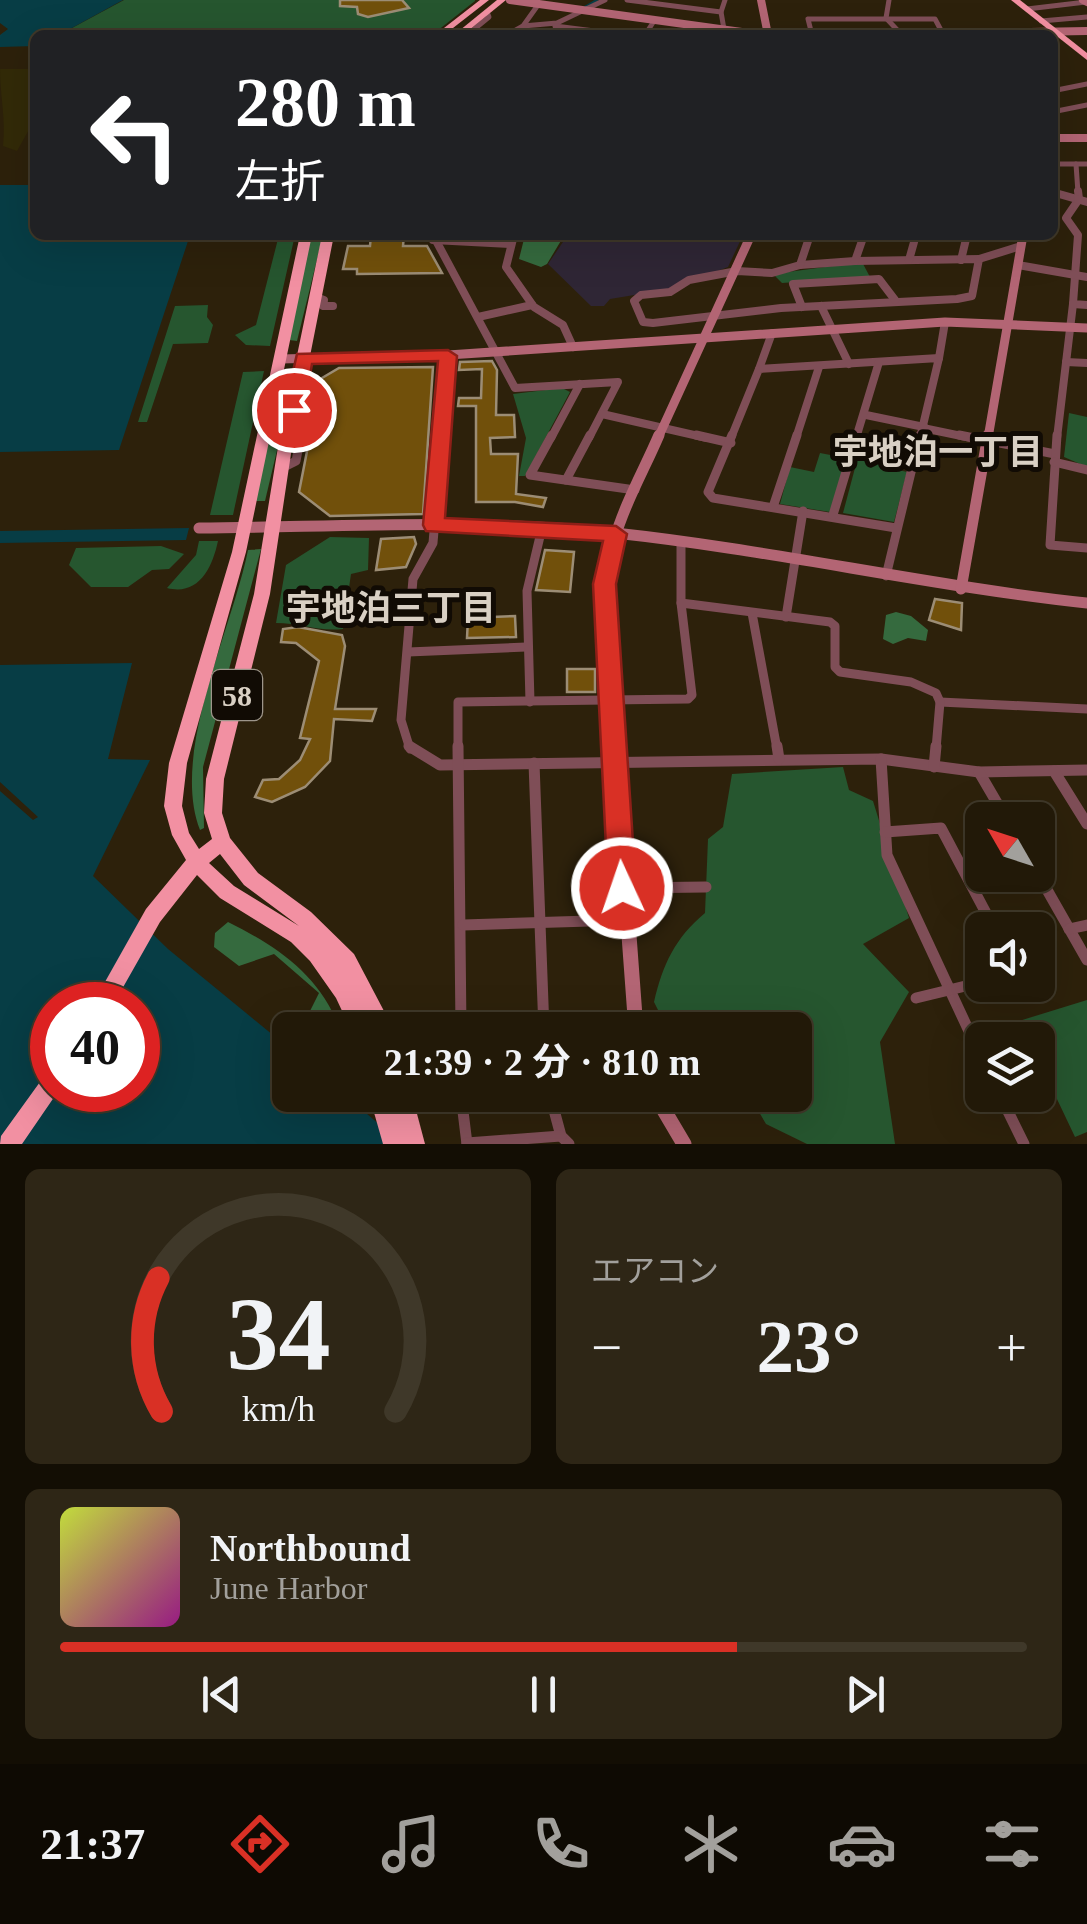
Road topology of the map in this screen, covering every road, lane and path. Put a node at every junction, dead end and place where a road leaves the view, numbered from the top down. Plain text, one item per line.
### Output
1 (485, 0) edge
2 (502, 0) edge
3 (510, 0) edge
4 (605, 0) edge
5 (627, 0) edge
6 (725, 0) edge
7 (760, 0) edge
8 (889, 0) edge
9 (1004, 0) edge
10 (1015, 0) edge
11 (1085, 1) edge
12 (538, 5) junction
13 (1027, 9) junction
14 (486, 12) junction
15 (585, 12) junction
16 (721, 12) junction
17 (1087, 17) edge
18 (886, 18) junction
19 (654, 21) junction
20 (1041, 21) junction
21 (550, 25) junction
22 (522, 26) junction
23 (446, 30) edge
24 (464, 30) edge
25 (473, 30) edge
26 (515, 30) edge
27 (588, 30) edge
28 (648, 30) edge
29 (711, 30) edge
30 (724, 30) edge
31 (765, 30) edge
32 (811, 30) edge
33 (897, 30) edge
34 (941, 30) edge
35 (1043, 30) edge
36 (1047, 30) edge
37 (1087, 31) edge
38 (1058, 34) edge
39 (1058, 40) edge
40 (1058, 40) edge
41 (1085, 56) edge
42 (1087, 84) edge
43 (1075, 87) junction
44 (1058, 90) edge
45 (1087, 94) edge
46 (1087, 105) edge
47 (1058, 109) edge
48 (1058, 138) edge
49 (1087, 138) edge
50 (1058, 164) edge
51 (1076, 164) junction
52 (1087, 164) edge
53 (1077, 185) junction
54 (1087, 187) edge
55 (1058, 194) edge
56 (1083, 201) edge
57 (305, 240) edge
58 (327, 240) edge
59 (434, 240) edge
60 (512, 240) edge
61 (749, 240) edge
62 (808, 240) edge
63 (862, 240) edge
64 (915, 240) edge
65 (966, 240) edge
66 (1022, 240) edge
67 (1082, 250) edge
68 (909, 260) junction
69 (962, 260) junction
70 (979, 260) junction
71 (854, 261) junction
72 (1018, 265) junction
73 (800, 266) junction
74 (737, 270) junction
75 (1075, 276) junction
76 (1087, 277) edge
77 (316, 297) junction
78 (895, 300) junction
79 (1073, 304) junction
80 (532, 305) junction
81 (1087, 305) edge
82 (334, 306) dead end
83 (820, 306) junction
84 (802, 307) junction
85 (719, 313) junction
86 (478, 317) junction
87 (945, 322) junction
88 (1008, 324) junction
89 (1070, 327) junction
90 (831, 328) junction
91 (1087, 328) edge
92 (772, 333) junction
93 (706, 338) junction
94 (573, 347) junction
95 (498, 352) junction
96 (448, 356) junction
97 (304, 358) junction
98 (939, 358) junction
99 (280, 359) junction
100 (879, 362) junction
101 (1066, 362) junction
102 (1087, 363) edge
103 (849, 364) junction
104 (819, 367) junction
105 (759, 370) junction
106 (580, 384) junction
107 (602, 414) junction
108 (865, 418) junction
109 (313, 422) dead end
110 (923, 428) junction
111 (666, 429) junction
112 (990, 440) junction
113 (730, 443) junction
114 (1055, 456) junction
115 (282, 468) junction
116 (1087, 470) edge
117 (566, 480) junction
118 (635, 490) junction
119 (773, 506) junction
120 (803, 511) junction
121 (832, 516) junction
122 (434, 525) junction
123 (199, 528) dead end
124 (243, 528) junction
125 (272, 528) junction
126 (542, 528) junction
127 (896, 528) junction
128 (616, 534) junction
129 (681, 543) junction
130 (1087, 548) edge
131 (794, 562) junction
132 (886, 577) junction
133 (962, 589) junction
134 (680, 603) junction
135 (1087, 603) edge
136 (752, 613) junction
137 (786, 617) junction
138 (526, 648) junction
139 (408, 652) junction
140 (613, 700) junction
141 (530, 702) junction
142 (940, 702) junction
143 (1087, 709) edge
144 (779, 759) junction
145 (881, 759) junction
146 (616, 762) junction
147 (458, 763) junction
148 (534, 763) junction
149 (934, 767) junction
150 (1087, 770) edge
151 (1054, 771) junction
152 (979, 772) junction
153 (996, 802) edge
154 (1087, 824) edge
155 (885, 832) junction
156 (222, 842) junction
157 (195, 860) junction
158 (706, 887) dead end
159 (622, 888) junction
160 (1048, 892) edge
161 (986, 912) edge
162 (623, 920) junction
163 (540, 924) junction
164 (463, 925) junction
165 (1087, 925) edge
166 (1069, 929) junction
167 (1087, 960) edge
168 (115, 982) edge
169 (965, 986) edge
170 (950, 990) junction
171 (916, 998) dead end
172 (354, 1012) edge
173 (375, 1012) edge
174 (462, 1012) edge
175 (543, 1012) edge
176 (634, 1012) edge
177 (965, 1022) edge
178 (31, 1112) edge
179 (393, 1112) edge
180 (463, 1112) edge
181 (556, 1112) edge
182 (665, 1112) edge
183 (1008, 1112) edge
184 (565, 1140) edge
185 (407, 1143) edge
186 (9, 1144) edge
187 (467, 1144) edge
188 (684, 1144) edge
189 (1024, 1144) edge

1 - 23 highway
2 - 14 highway
3 - 12 street
4 - 15 street
5 - 16 street
6 - 16 street
7 - 31 street
8 - 18 street
9 - 35 highway
10 - 13 highway
11 - 13 street
12 - 15 street
12 - 22 street
13 - 20 highway
14 - 24 highway
14 - 25 street
15 - 19 street
15 - 21 street
16 - 30 street
17 - 20 street
18 - 32 street
18 - 33 street
18 - 34 street
19 - 28 street
19 - 29 street
20 - 36 highway
21 - 22 street
21 - 27 street
22 - 26 street
37 - 38 street
39 - 41 highway
40 - 41 highway
42 - 43 street
43 - 44 street
43 - 45 street
46 - 47 street
48 - 49 street
50 - 51 street
51 - 52 street
51 - 53 street
53 - 54 street
53 - 56 street
55 - 56 street
56 - 67 street
57 - 99 highway, 58
58 - 77 highway, 58
59 - 86 street
60 - 80 street
61 - 74 street
62 - 73 street
63 - 71 street
64 - 68 street
65 - 69 street
66 - 70 street
66 - 72 street
67 - 75 street
68 - 69 street
68 - 71 street
69 - 70 street
70 - 78 street
71 - 73 street
72 - 75 street
72 - 88 street
73 - 74 street
74 - 85 street
74 - 85 street
75 - 76 street
75 - 79 street
77 - 82 street
77 - 97 highway, 58
78 - 83 street
78 - 84 street
79 - 81 street
79 - 89 street
80 - 86 street
80 - 94 street
83 - 84 street
83 - 90 street
84 - 85 street
85 - 93 street
86 - 95 street
87 - 88 street
87 - 90 street
87 - 98 street
88 - 89 street
88 - 112 street
89 - 91 street
89 - 101 street
90 - 92 street
90 - 103 street
92 - 93 street
92 - 105 street
93 - 94 street
93 - 111 street
94 - 95 street
95 - 96 street
95 - 106 street
96 - 97 street
96 - 122 street
97 - 99 street
97 - 115 highway, 58
98 - 100 street
98 - 110 street
99 - 124 highway, 58
100 - 103 street
100 - 108 street
101 - 102 street
101 - 114 street
103 - 104 street
104 - 105 street
104 - 119 street
105 - 113 street
106 - 107 street
106 - 117 street
107 - 111 street
107 - 117 street
108 - 110 street
108 - 121 street
109 - 115 street
110 - 112 street
110 - 127 street
111 - 113 street
111 - 118 street
112 - 114 street
112 - 133 street
113 - 119 street
114 - 116 street
114 - 130 street
115 - 125 highway, 58
117 - 118 street
118 - 128 street
119 - 120 street
120 - 121 street
120 - 131 street
121 - 127 street
122 - 125 street
122 - 126 street
122 - 139 street
123 - 124 street
124 - 125 street
124 - 157 highway, 58
125 - 156 highway, 58
126 - 128 street
126 - 138 street
127 - 132 street
128 - 129 street
128 - 140 street
129 - 131 street
129 - 134 street
131 - 132 street
131 - 137 street
132 - 133 street
133 - 135 street
134 - 136 street
134 - 140 street
136 - 137 street
136 - 144 street
137 - 142 street
138 - 139 street
138 - 141 street
139 - 147 street
140 - 141 street
140 - 146 street
141 - 147 street
142 - 143 street
142 - 149 street
144 - 145 street
144 - 146 street
145 - 149 street
145 - 155 street
146 - 148 street
146 - 159 street
147 - 148 street
147 - 164 street
148 - 163 street
149 - 152 street
150 - 151 street
151 - 152 street
151 - 154 street
152 - 153 street
155 - 161 street
155 - 170 street
156 - 157 highway
156 - 173 highway, 58
157 - 168 highway
157 - 172 highway, 58
158 - 159 street
159 - 162 street
160 - 166 street
162 - 163 street
162 - 176 street
163 - 164 street
163 - 175 street
164 - 174 street
165 - 166 street
166 - 167 street
169 - 170 street
170 - 171 street
170 - 177 street
178 - 186 highway
179 - 185 highway
180 - 187 street
181 - 184 street
182 - 188 street
183 - 189 street
184 - 187 street

